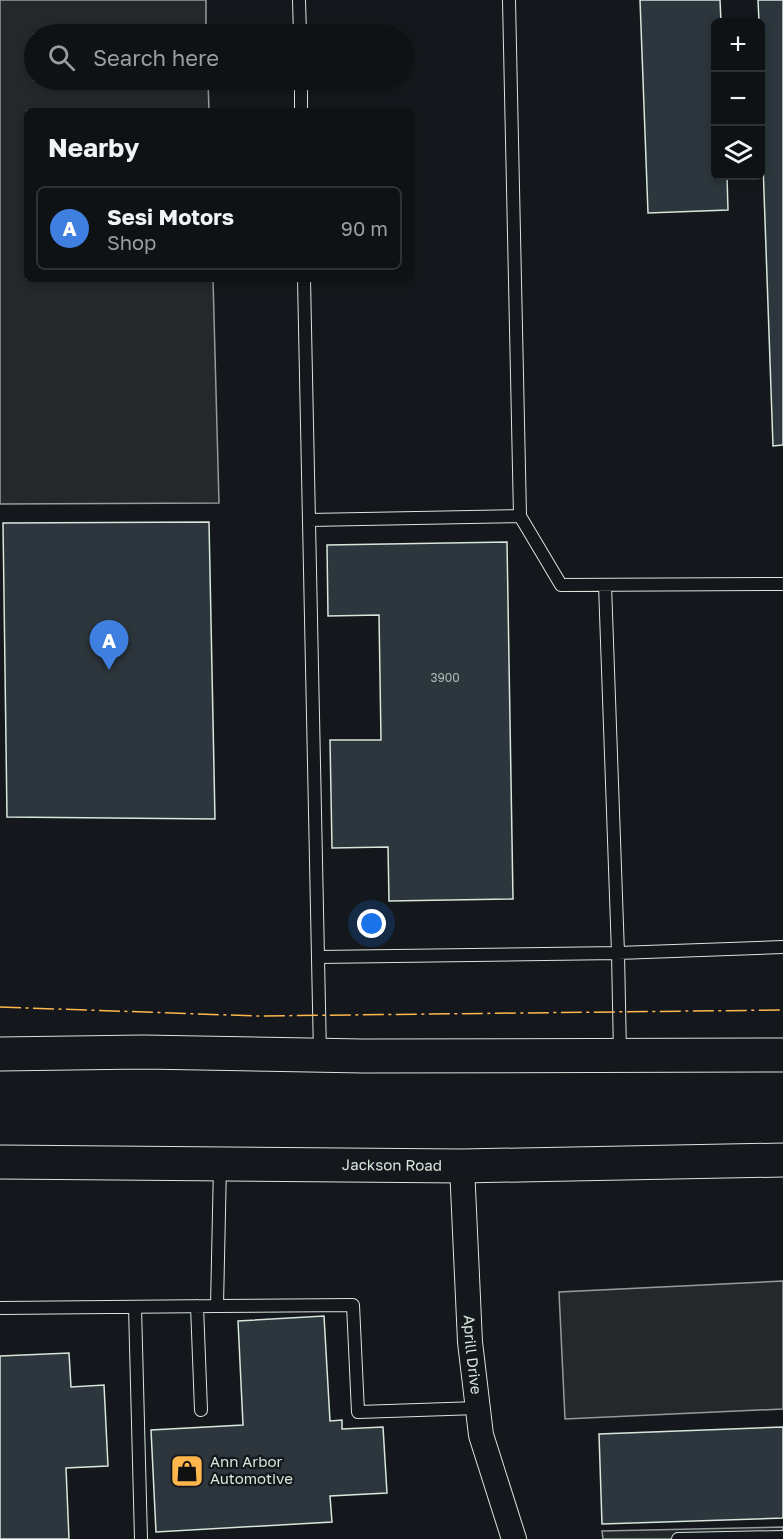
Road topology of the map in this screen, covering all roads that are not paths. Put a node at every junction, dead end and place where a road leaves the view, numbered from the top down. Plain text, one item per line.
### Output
1 (299, 0) edge
2 (509, 0) edge
3 (300, 24) edge
4 (301, 90) edge
5 (301, 108) edge
6 (304, 282) edge
7 (520, 516) junction
8 (309, 520) junction
9 (783, 584) edge
10 (605, 585) junction
11 (783, 947) edge
12 (618, 953) junction
13 (318, 957) junction
14 (0, 1054) edge
15 (783, 1055) edge
16 (320, 1056) junction
17 (620, 1056) junction
18 (783, 1160) edge
19 (0, 1162) edge
20 (220, 1164) junction
21 (462, 1166) junction
22 (198, 1306) junction
23 (217, 1306) junction
24 (135, 1307) junction
25 (0, 1308) edge
26 (478, 1408) junction
27 (201, 1410) dead end
28 (783, 1537) edge
29 (141, 1539) edge
30 (514, 1539) edge
31 (678, 1539) edge

1 - 3 lane
2 - 7 lane
4 - 5 lane
6 - 8 lane
7 - 8 lane
7 - 10 lane
8 - 13 lane
9 - 10 lane
10 - 12 lane
11 - 12 lane
12 - 13 lane
12 - 17 lane
13 - 16 lane
14 - 16 main road
15 - 17 main road
16 - 17 main road
18 - 21 main road, Jackson Road
19 - 20 main road, Jackson Road
20 - 21 main road, Jackson Road
20 - 23 lane
21 - 26 street, Aprill Drive
22 - 23 lane
22 - 24 lane
22 - 27 lane
23 - 26 lane
24 - 25 lane
24 - 29 lane
26 - 30 street, Aprill Drive
28 - 31 lane

